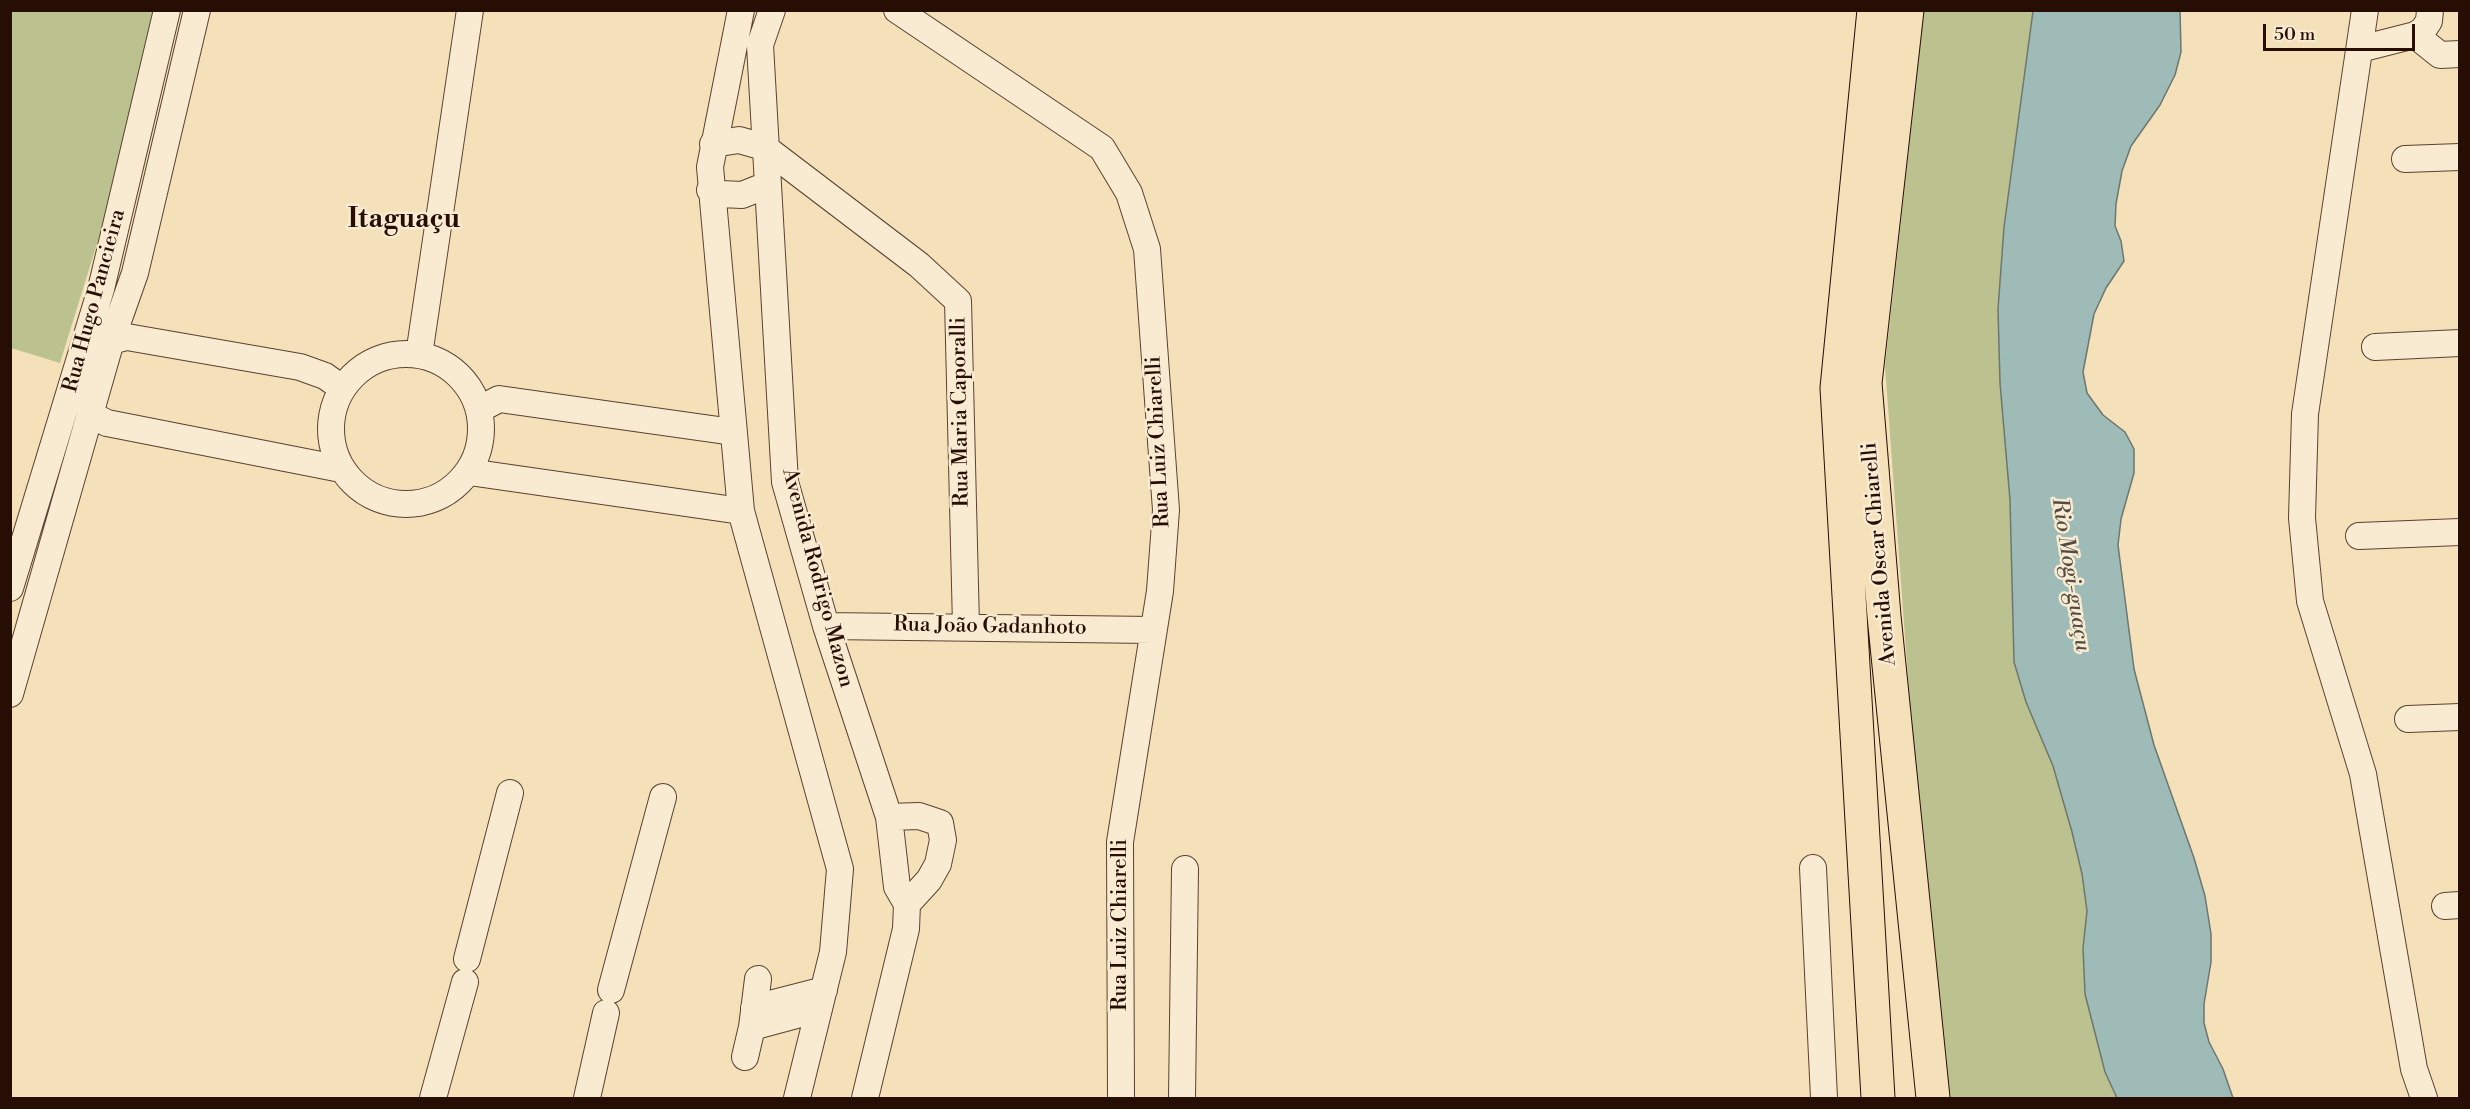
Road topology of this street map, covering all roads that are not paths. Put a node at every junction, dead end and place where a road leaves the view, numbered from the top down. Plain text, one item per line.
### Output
1 (167, 10) edge
2 (197, 10) edge
3 (470, 10) edge
4 (741, 10) edge
5 (772, 10) edge
6 (897, 10) edge
7 (1874, 10) edge
8 (1907, 10) edge
9 (2365, 10) edge
10 (2430, 10) edge
11 (2415, 35) junction
12 (2360, 49) junction
13 (2460, 54) edge
14 (714, 144) junction
15 (764, 147) junction
16 (2460, 157) edge
17 (2405, 159) dead end
18 (767, 185) junction
19 (710, 190) junction
20 (111, 341) junction
21 (2460, 343) edge
22 (2375, 347) dead end
23 (419, 354) junction
24 (342, 388) junction
25 (480, 409) junction
26 (91, 416) junction
27 (733, 432) junction
28 (341, 469) junction
29 (469, 472) junction
30 (741, 511) junction
31 (2460, 532) edge
32 (2359, 536) dead end
33 (10, 588) edge
34 (826, 626) junction
35 (966, 626) junction
36 (1154, 630) junction
37 (10, 694) edge
38 (2460, 717) edge
39 (2408, 719) dead end
40 (510, 792) dead end
41 (663, 797) dead end
42 (889, 817) junction
43 (1813, 868) dead end
44 (1185, 869) dead end
45 (907, 904) junction
46 (758, 979) dead end
47 (821, 999) junction
48 (753, 1018) junction
49 (745, 1057) dead end
50 (1878, 1090) edge
51 (1932, 1091) edge
52 (433, 1098) edge
53 (587, 1098) edge
54 (797, 1098) edge
55 (866, 1098) edge
56 (1121, 1098) edge
57 (1182, 1098) edge
58 (1824, 1098) edge
59 (2424, 1098) edge

1 - 33 street, Rua Hugo Pancieira
2 - 20 street, Rua Hugo Pancieira
3 - 23 street
4 - 14 street
5 - 15 street, Avenida Rodrigo Mazon
6 - 36 street, Rua Luiz Chiarelli
7 - 50 main road, Avenida Oscar Chiarelli
8 - 51 main road, Avenida Oscar Chiarelli
9 - 12 street
10 - 11 street
11 - 12 street
11 - 13 street
12 - 59 street
14 - 15 street
14 - 19 street
15 - 18 street, Avenida Rodrigo Mazon
15 - 35 street, Rua Maria Caporalli
16 - 17 street
18 - 19 street
18 - 34 street, Avenida Rodrigo Mazon
19 - 27 street
20 - 24 street
20 - 26 street, Rua Hugo Pancieira
21 - 22 street
23 - 24 street
23 - 25 street
24 - 28 street
25 - 27 street
25 - 29 street
26 - 28 street
26 - 37 street, Rua Hugo Pancieira
27 - 30 street
28 - 29 street
29 - 30 street
30 - 47 street
31 - 32 street
34 - 35 street, Rua João Gadanhoto
34 - 42 street, Avenida Rodrigo Mazon
35 - 36 street, Rua João Gadanhoto
36 - 56 street, Rua Luiz Chiarelli
38 - 39 street
40 - 52 street
41 - 53 street
42 - 45 street, Avenida Rodrigo Mazon
42 - 45 street
43 - 58 street
44 - 57 street
45 - 55 street, Avenida Rodrigo Mazon
46 - 48 street
47 - 48 street
47 - 54 street
48 - 49 street
50 - 51 main road

